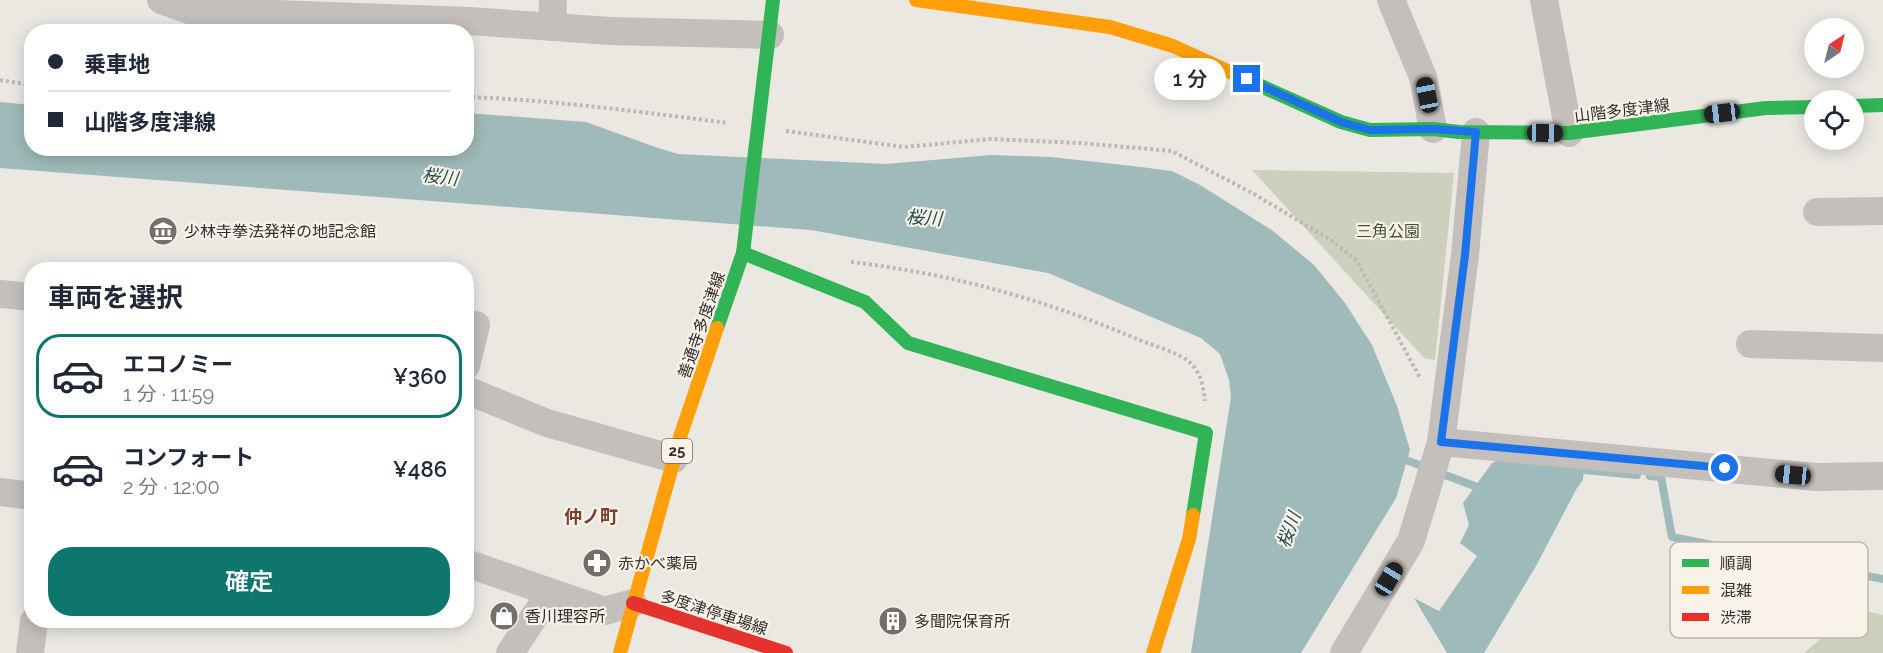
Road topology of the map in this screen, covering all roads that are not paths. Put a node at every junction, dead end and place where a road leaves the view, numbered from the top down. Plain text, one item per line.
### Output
1 (161, 0) edge
2 (772, 0) edge
3 (916, 0) edge
4 (1391, 0) edge
5 (1544, 0) edge
6 (552, 14) edge
7 (770, 35) junction
8 (1883, 105) edge
9 (1804, 106) edge
10 (1864, 106) edge
11 (1433, 129) junction
12 (1476, 132) junction
13 (1569, 133) junction
14 (1883, 211) edge
15 (1817, 212) dead end
16 (743, 253) junction
17 (0, 294) edge
18 (24, 296) edge
19 (476, 325) dead end
20 (474, 333) edge
21 (1750, 344) dead end
22 (1883, 348) edge
23 (474, 393) edge
24 (1442, 429) junction
25 (674, 459) junction
26 (1883, 476) edge
27 (0, 492) edge
28 (24, 495) edge
29 (474, 566) edge
30 (550, 593) junction
31 (633, 603) junction
32 (33, 628) edge
33 (30, 653) edge
34 (510, 653) edge
35 (620, 653) edge
36 (786, 653) edge
37 (1153, 653) edge
38 (1344, 653) edge

1 - 6 street
2 - 7 main road, 善通寺多度津線 / 25
3 - 11 main road, 山階多度津線
4 - 11 street
5 - 13 street
6 - 7 street
7 - 16 main road, 善通寺多度津線 / 25
8 - 10 main road
9 - 13 main road, 山階多度津線
11 - 12 main road, 山階多度津線
12 - 13 main road, 山階多度津線
12 - 24 street
14 - 15 street
16 - 25 main road, 善通寺多度津線 / 25
16 - 37 main road
17 - 18 street
19 - 20 street
21 - 22 street
23 - 25 street
24 - 26 street
24 - 38 street
25 - 31 main road, 善通寺多度津線 / 25
27 - 28 street
29 - 30 street
30 - 31 street
30 - 34 street
31 - 35 main road, 善通寺多度津線 / 25
31 - 36 main road, 多度津停車場線
32 - 33 street

